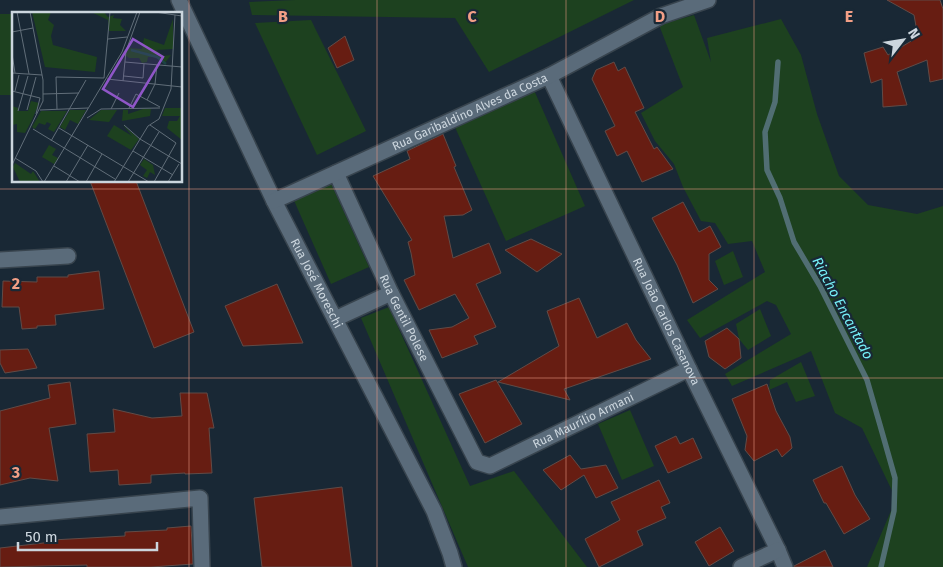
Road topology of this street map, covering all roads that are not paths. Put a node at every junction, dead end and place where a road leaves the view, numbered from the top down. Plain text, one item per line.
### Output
1 (178, 0) edge
2 (708, 0) edge
3 (550, 76) junction
4 (336, 173) junction
5 (274, 201) junction
6 (68, 256) dead end
7 (0, 260) edge
8 (391, 293) junction
9 (336, 319) junction
10 (690, 369) junction
11 (477, 462) joint
12 (0, 517) edge
13 (778, 550) junction
14 (202, 567) edge
15 (454, 567) edge
16 (741, 567) edge
17 (785, 567) edge

1 - 5 street, Rua José Moreschi
2 - 3 street, Rua Garibaldino Alves da Costa
3 - 4 street, Rua Garibaldino Alves da Costa
3 - 10 street, Rua João Carlos Casanova
4 - 5 street, Rua Garibaldino Alves da Costa
4 - 8 street, Rua Gentil Polese
5 - 9 street, Rua José Moreschi
6 - 7 street
8 - 9 street
8 - 11 street, Rua Gentil Polese
9 - 15 street, Rua José Moreschi
10 - 11 street, Rua Maurílio Armani
10 - 13 street, Rua João Carlos Casanova
12 - 14 street
13 - 16 street
13 - 17 street, Rua João Carlos Casanova

